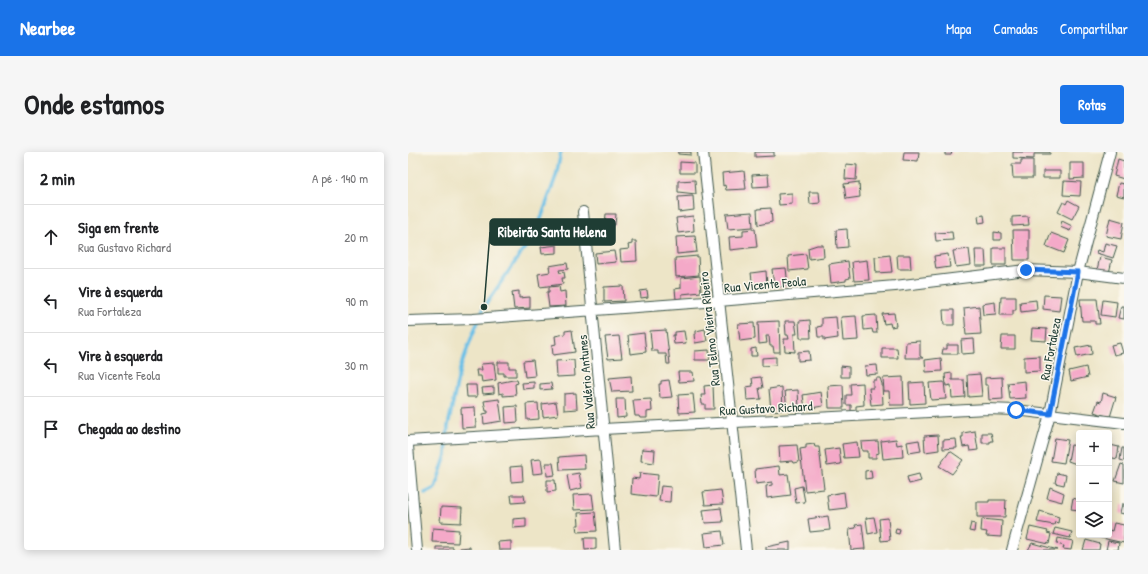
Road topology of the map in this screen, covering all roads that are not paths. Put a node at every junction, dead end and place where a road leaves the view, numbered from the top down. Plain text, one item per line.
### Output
1 (702, 152) edge
2 (1110, 152) edge
3 (583, 212) dead end
4 (1078, 272) junction
5 (1124, 278) edge
6 (719, 301) junction
7 (592, 310) junction
8 (408, 321) edge
9 (1050, 414) junction
10 (732, 423) junction
11 (1124, 423) edge
12 (603, 429) junction
13 (408, 441) edge
14 (408, 446) edge
15 (417, 550) edge
16 (615, 550) edge
17 (746, 550) edge
18 (1012, 550) edge

1 - 6 street, Rua Telmo Vieira Ribeiro
2 - 4 street, Rua Fortaleza
3 - 7 street, Rua Valério Antunes
4 - 5 street, Rua Vicente Feola
4 - 6 street, Rua Vicente Feola
4 - 9 street, Rua Fortaleza
6 - 7 street, Rua Vicente Feola
6 - 10 street, Rua Telmo Vieira Ribeiro
7 - 8 street, Rua Vicente Feola
7 - 12 street, Rua Valério Antunes
9 - 10 street, Rua Gustavo Richard
9 - 11 street, Rua Gustavo Richard
9 - 18 street, Rua Fortaleza
10 - 12 street, Rua Gustavo Richard
10 - 17 street, Rua Telmo Vieira Ribeiro
12 - 13 street, Rua Gustavo Richard
12 - 16 street, Rua Valério Antunes
14 - 15 street

